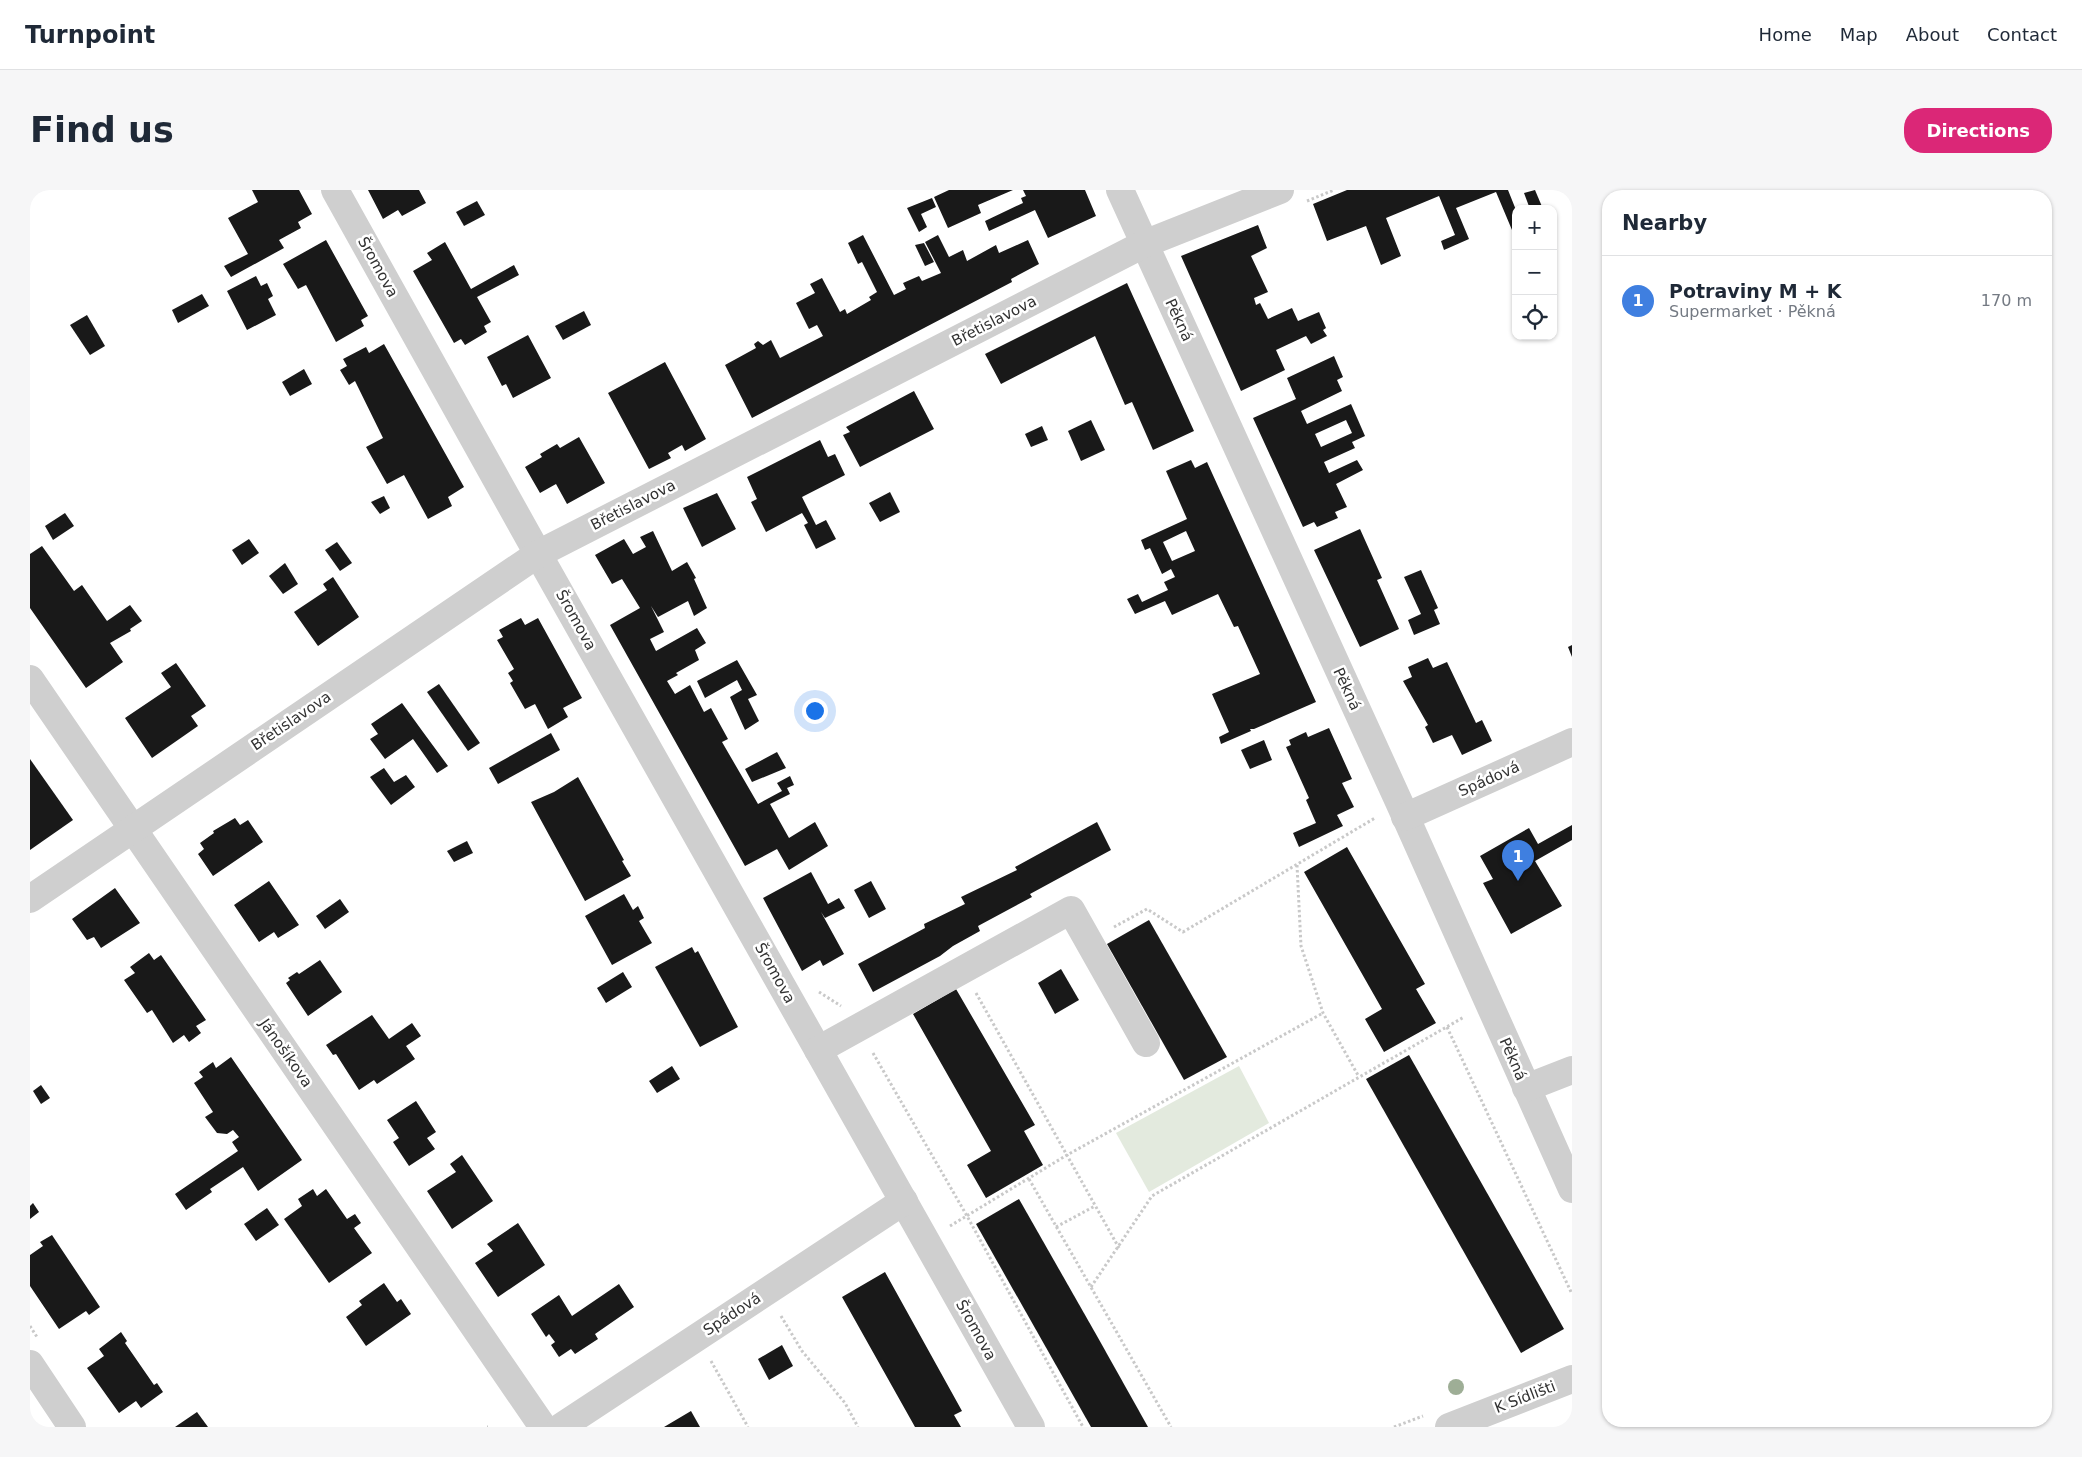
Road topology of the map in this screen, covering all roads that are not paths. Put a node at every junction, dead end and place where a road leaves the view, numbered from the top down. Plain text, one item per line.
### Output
1 (336, 190) edge
2 (1120, 190) edge
3 (1280, 190) edge
4 (1144, 244) junction
5 (538, 554) junction
6 (30, 679) edge
7 (1572, 742) edge
8 (1402, 809) junction
9 (132, 829) junction
10 (30, 899) edge
11 (1146, 1044) dead end
12 (818, 1050) junction
13 (1572, 1070) edge
14 (1526, 1088) junction
15 (1572, 1189) edge
16 (904, 1201) junction
17 (30, 1364) edge
18 (1572, 1379) edge
19 (72, 1427) edge
20 (543, 1427) edge
21 (560, 1427) edge
22 (1031, 1427) edge
23 (1449, 1427) edge

1 - 5 street, Šromova
2 - 4 street, Pěkná
3 - 4 street, Břetislavova
4 - 5 street, Břetislavova
4 - 8 street, Pěkná
5 - 9 street, Břetislavova
5 - 12 street, Šromova
6 - 9 street, Jánošíkova
7 - 8 street, Spádová
8 - 14 street, Pěkná
9 - 10 street, Břetislavova
9 - 20 street, Jánošíkova
11 - 12 street
12 - 16 street, Šromova
13 - 14 street
14 - 15 street, Pěkná
16 - 21 street, Spádová
16 - 22 street, Šromova
17 - 19 street
18 - 23 street, K Sídlišti

